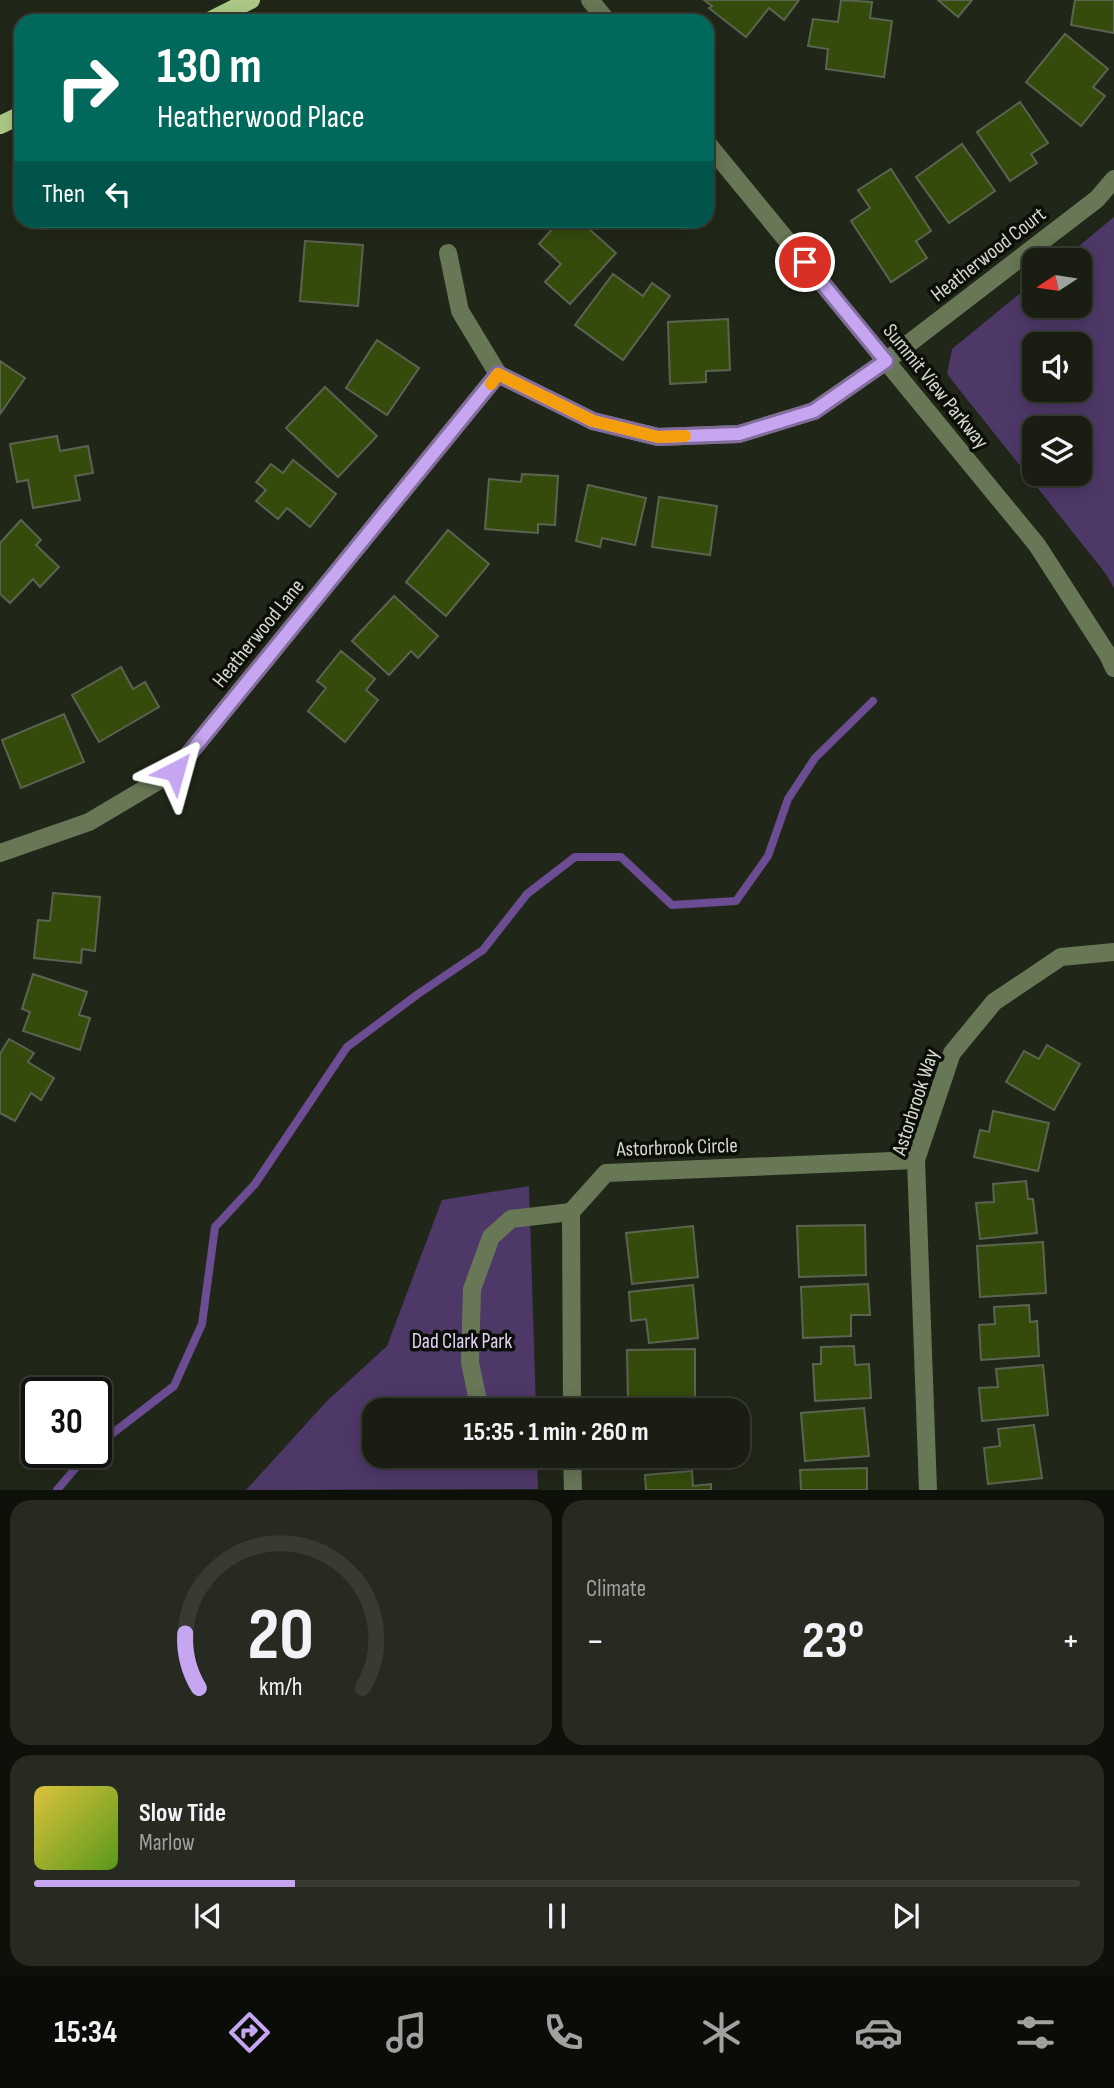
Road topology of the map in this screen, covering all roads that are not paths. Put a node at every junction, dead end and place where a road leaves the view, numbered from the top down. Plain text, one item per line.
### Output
1 (251, 0) edge
2 (590, 0) edge
3 (223, 14) edge
4 (601, 14) edge
5 (714, 152) edge
6 (1114, 179) edge
7 (448, 253) dead end
8 (886, 361) junction
9 (498, 374) junction
10 (1114, 668) edge
11 (0, 853) edge
12 (1114, 952) edge
13 (916, 1160) junction
14 (571, 1212) junction
15 (478, 1398) edge
16 (572, 1398) edge
17 (572, 1468) edge
18 (573, 1489) edge
19 (928, 1489) edge

1 - 3 main road
2 - 4 street
5 - 8 street, Summit View Parkway
6 - 8 street, Heatherwood Court
7 - 9 street
8 - 9 street, Heatherwood Court
8 - 10 street, Summit View Parkway
9 - 11 street, Heatherwood Lane
12 - 13 street, Astorbrook Way
13 - 14 street, Astorbrook Circle
13 - 19 street, Astorbrook Way
14 - 15 street
14 - 16 street
17 - 18 street

